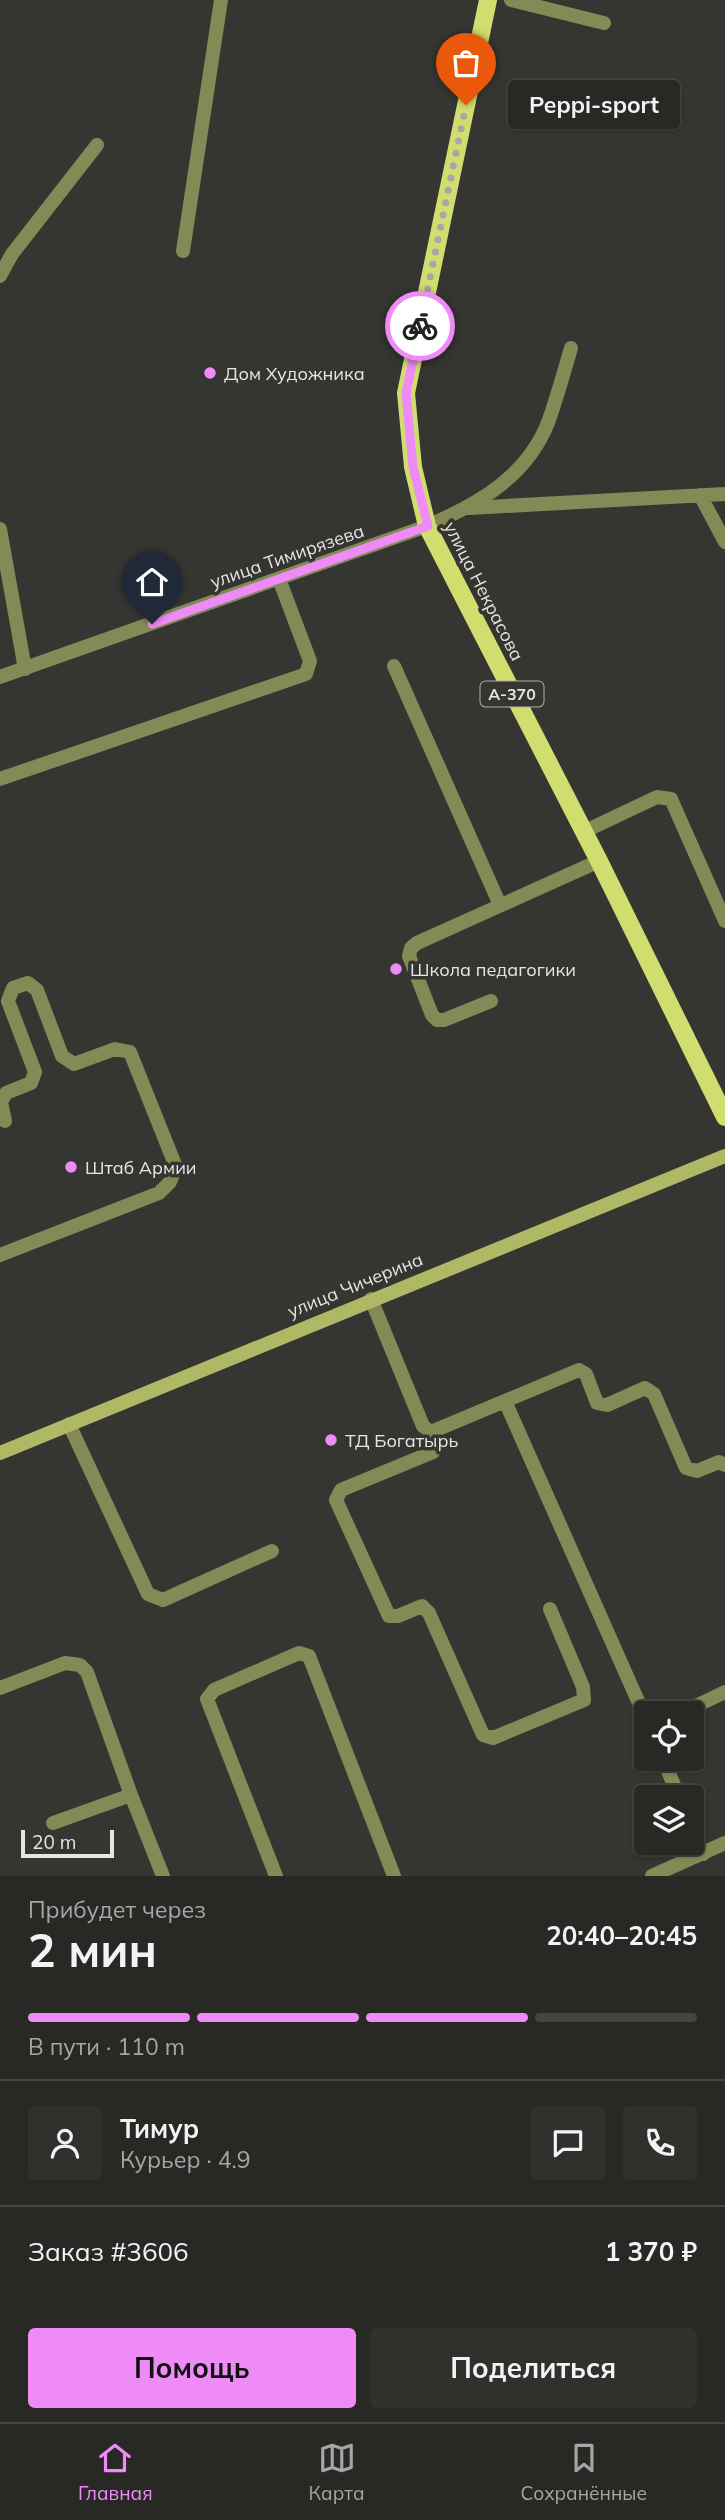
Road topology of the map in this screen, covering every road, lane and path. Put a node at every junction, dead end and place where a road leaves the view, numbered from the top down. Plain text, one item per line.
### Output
1 (221, 0) edge
2 (488, 0) edge
3 (511, 0) edge
4 (604, 23) dead end
5 (97, 145) dead end
6 (183, 251) dead end
7 (0, 276) edge
8 (571, 348) dead end
9 (725, 494) edge
10 (700, 495) junction
11 (469, 508) junction
12 (428, 526) junction
13 (0, 529) edge
14 (725, 542) edge
15 (279, 579) junction
16 (394, 666) dead end
17 (25, 669) junction
18 (0, 677) edge
19 (0, 779) edge
20 (583, 832) junction
21 (598, 861) junction
22 (500, 905) junction
23 (725, 921) edge
24 (491, 1001) dead end
25 (725, 1117) edge
26 (5, 1121) dead end
27 (725, 1156) edge
28 (0, 1255) edge
29 (371, 1299) junction
30 (505, 1401) junction
31 (69, 1424) junction
32 (431, 1432) junction
33 (0, 1453) edge
34 (725, 1465) edge
35 (272, 1551) dead end
36 (550, 1609) dead end
37 (0, 1688) edge
38 (725, 1692) edge
39 (638, 1701) edge
40 (704, 1702) edge
41 (131, 1795) junction
42 (53, 1823) dead end
43 (725, 1843) edge
44 (704, 1853) edge
45 (700, 1855) edge
46 (163, 1876) edge
47 (276, 1876) edge
48 (394, 1876) edge
49 (652, 1876) edge

1 - 6 street
2 - 12 main road, улица Некрасова / А-370
3 - 4 street
5 - 7 street
8 - 11 street
9 - 10 street
10 - 11 street
10 - 14 street
11 - 12 street, улица Тимирязева
12 - 15 street, улица Тимирязева
12 - 20 main road, улица Некрасова / А-370
13 - 17 street
15 - 17 street, улица Тимирязева
15 - 19 street
16 - 22 street
17 - 18 street, улица Тимирязева
20 - 21 main road, улица Некрасова / А-370
20 - 23 street
21 - 22 street
21 - 25 main road, улица Некрасова / А-370
22 - 24 street
26 - 28 street
27 - 29 main road, улица Чичерина
29 - 31 main road, улица Чичерина
29 - 32 street
30 - 32 street
30 - 34 street
30 - 39 street
31 - 33 main road, улица Чичерина
31 - 35 street
32 - 36 street
37 - 41 street
38 - 40 street
41 - 42 street
41 - 46 street
43 - 44 street
45 - 49 street
47 - 48 street

